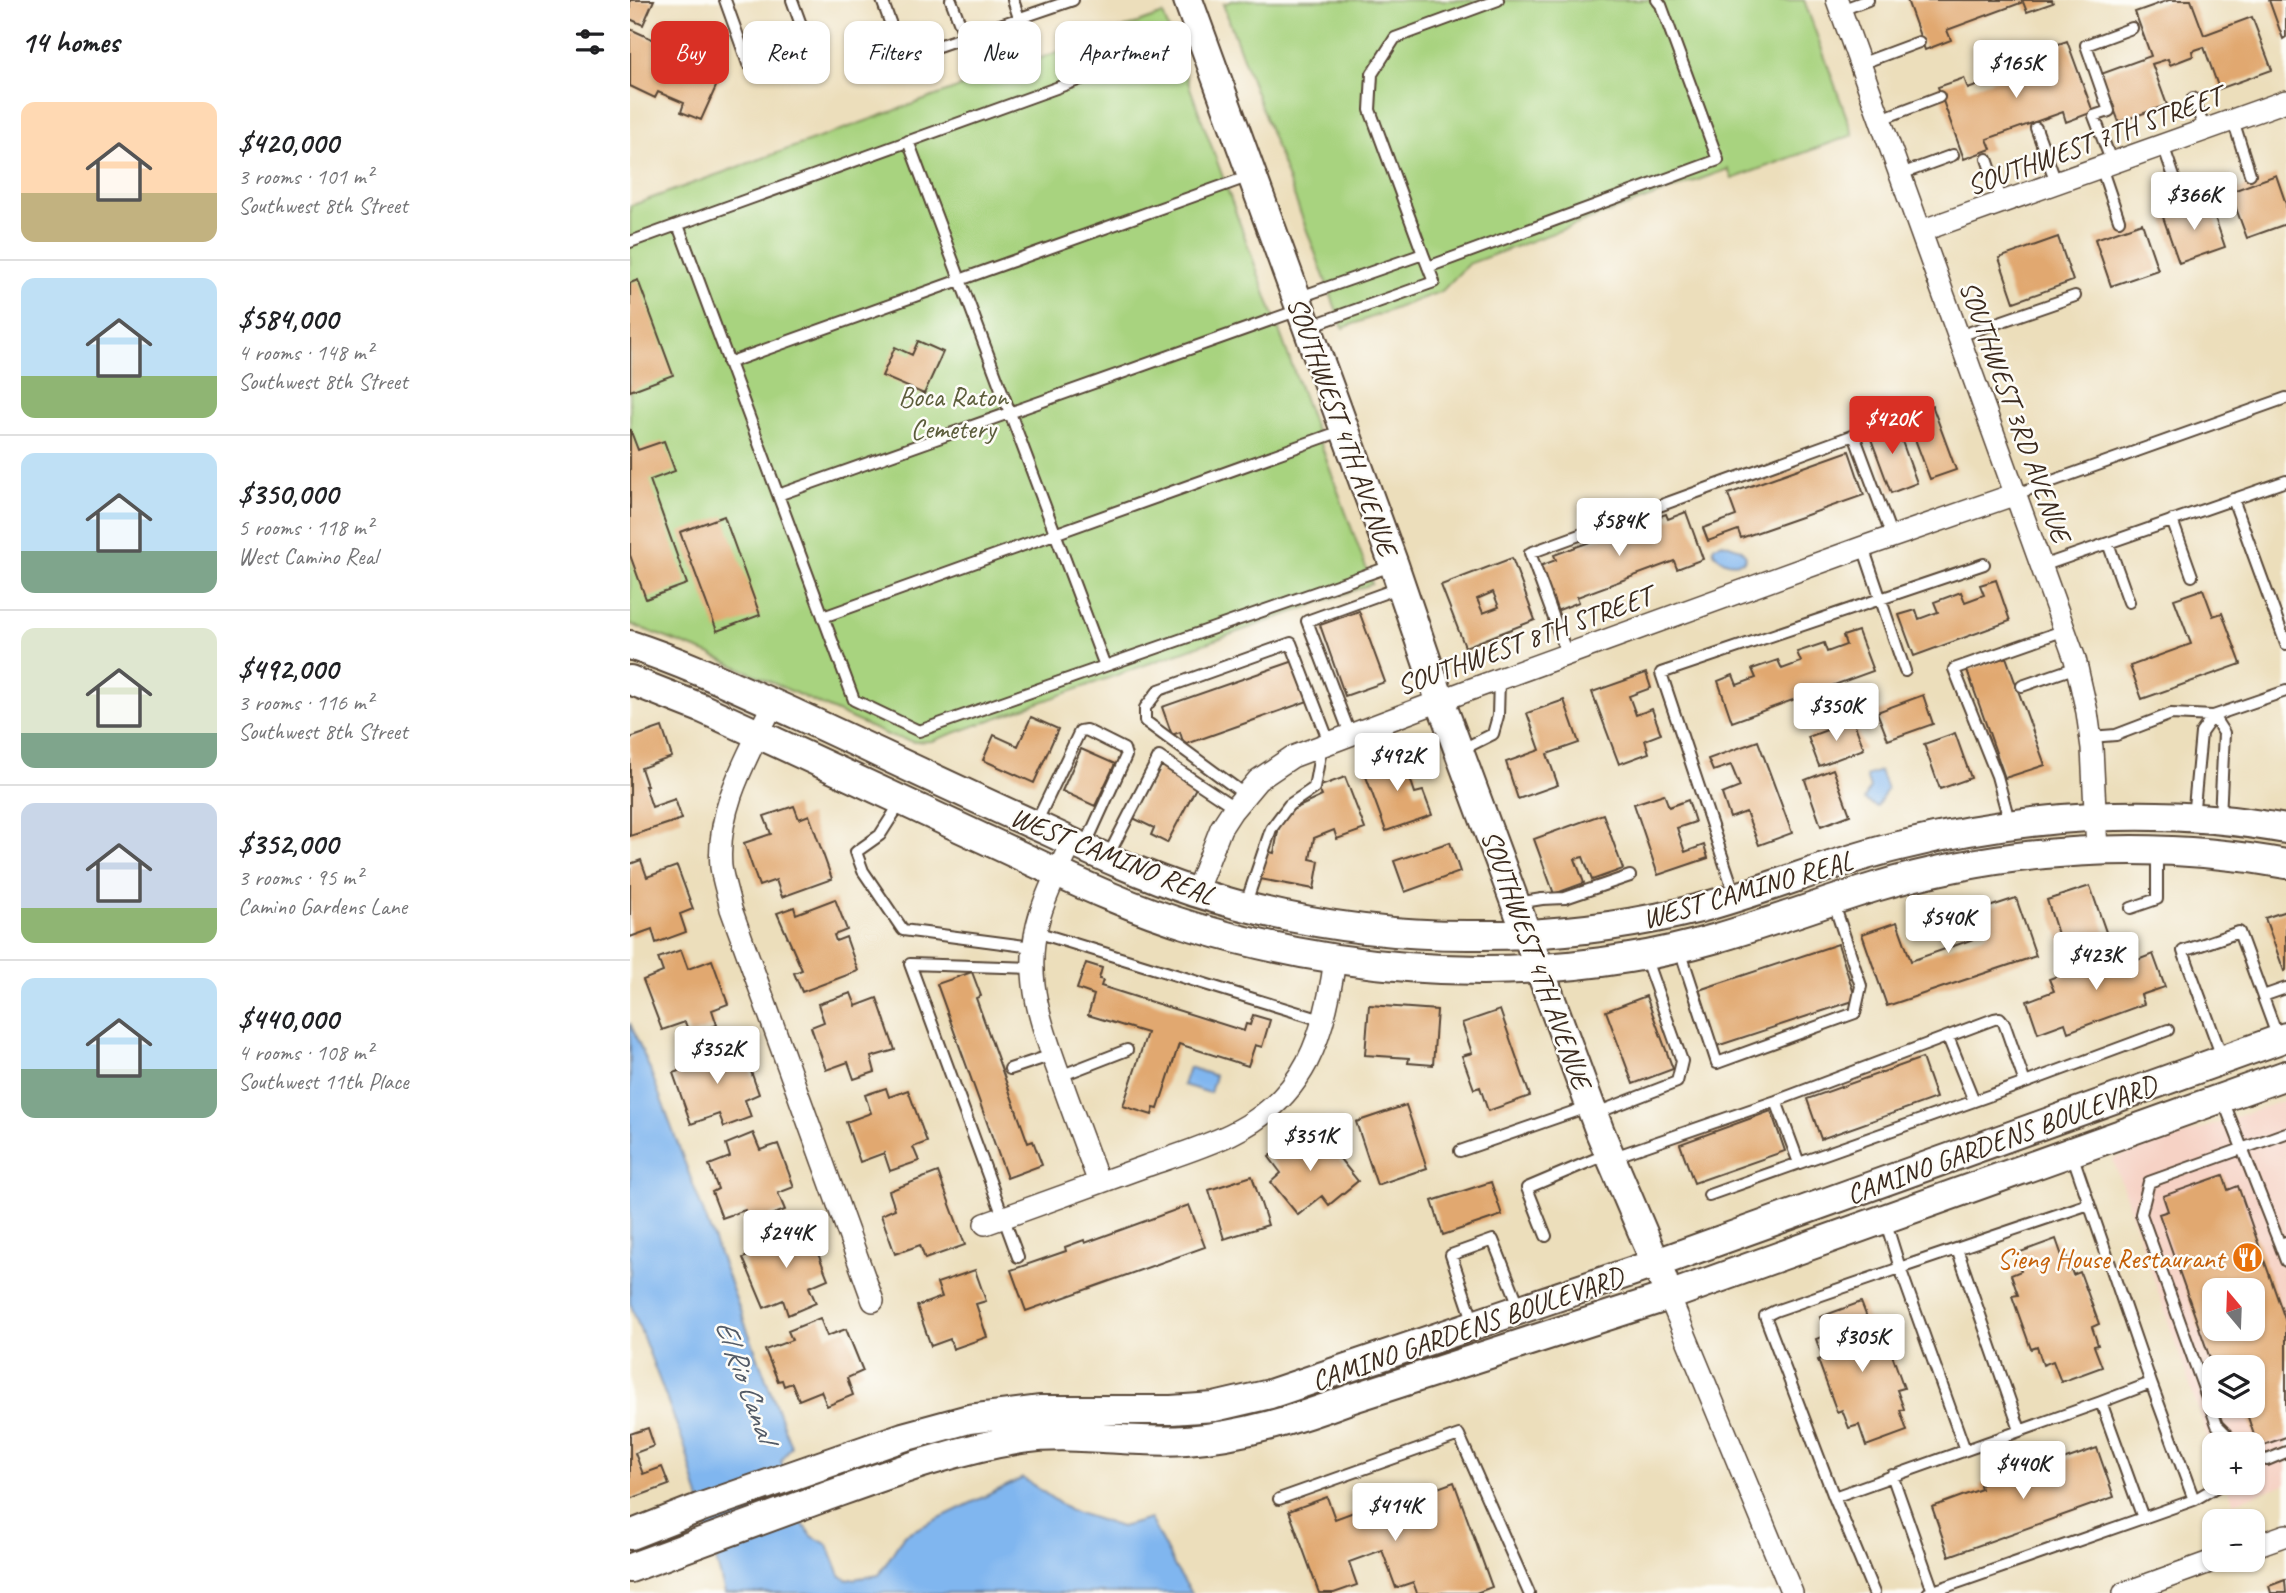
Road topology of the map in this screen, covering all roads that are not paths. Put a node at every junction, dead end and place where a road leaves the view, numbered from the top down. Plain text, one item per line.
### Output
1 (725, 0) edge
2 (792, 0) edge
3 (882, 0) edge
4 (951, 0) edge
5 (1013, 0) edge
6 (1073, 0) edge
7 (1188, 0) edge
8 (1498, 0) edge
9 (1657, 0) edge
10 (1868, 0) edge
11 (1839, 5) edge
12 (1019, 19) junction
13 (959, 21) edge
14 (1013, 21) edge
15 (2132, 28) dead end
16 (1201, 35) junction
17 (958, 39) edge
18 (1919, 43) dead end
19 (1860, 64) junction
20 (1939, 97) dead end
21 (2193, 98) dead end
22 (2286, 101) edge
23 (1881, 119) junction
24 (2233, 120) junction
25 (2036, 128) dead end
26 (2205, 130) junction
27 (908, 141) junction
28 (2163, 145) junction
29 (1953, 156) dead end
30 (1987, 159) dead end
31 (2107, 165) junction
32 (1900, 174) junction
33 (2250, 174) dead end
34 (1251, 175) junction
35 (2056, 183) junction
36 (2182, 200) dead end
37 (2002, 202) junction
38 (2119, 220) dead end
39 (678, 225) junction
40 (1921, 230) junction
41 (630, 242) edge
42 (1423, 254) junction
43 (1428, 267) junction
44 (960, 279) junction
45 (2075, 296) dead end
46 (1301, 312) junction
47 (1959, 336) junction
48 (728, 362) junction
49 (2286, 398) edge
50 (1010, 413) junction
51 (1344, 429) junction
52 (2286, 481) edge
53 (2016, 494) junction
54 (778, 495) junction
55 (2233, 499) junction
56 (2172, 520) junction
57 (1055, 533) junction
58 (1892, 537) junction
59 (2108, 542) junction
60 (1863, 547) junction
61 (1984, 564) dead end
62 (2042, 566) junction
63 (1397, 576) junction
64 (2192, 576) dead end
65 (1881, 599) junction
66 (2129, 602) dead end
67 (823, 617) junction
68 (2066, 630) junction
69 (2286, 644) edge
70 (630, 645) edge
71 (1567, 654) junction
72 (1105, 666) junction
73 (2077, 667) junction
74 (1905, 671) dead end
75 (1499, 679) junction
76 (630, 680) edge
77 (2022, 686) dead end
78 (2286, 691) edge
79 (1440, 700) junction
80 (773, 704) junction
81 (2213, 716) junction
82 (758, 734) junction
83 (1350, 734) junction
84 (2090, 737) junction
85 (1326, 743) junction
86 (1460, 751) junction
87 (902, 800) junction
88 (1239, 801) junction
89 (2096, 817) junction
90 (2206, 819) junction
91 (2010, 824) junction
92 (1035, 825) junction
93 (2286, 829) edge
94 (1088, 849) junction
95 (2097, 851) junction
96 (2157, 851) junction
97 (2286, 864) edge
98 (1058, 873) junction
99 (1630, 876) dead end
100 (1196, 892) junction
101 (1736, 897) junction
102 (1833, 901) junction
103 (1517, 903) junction
104 (1245, 906) junction
105 (2131, 908) dead end
106 (1528, 933) junction
107 (1035, 939) junction
108 (1679, 948) junction
109 (1644, 955) junction
110 (1335, 959) junction
111 (1032, 968) junction
112 (1541, 968) junction
113 (2286, 988) edge
114 (2263, 996) junction
115 (1325, 1021) junction
116 (2168, 1030) dead end
117 (1948, 1037) junction
118 (2282, 1038) edge
119 (1127, 1050) dead end
120 (1052, 1055) junction
121 (2223, 1060) junction
122 (1010, 1069) dead end
123 (2286, 1075) edge
124 (1060, 1076) junction
125 (2025, 1083) junction
126 (2133, 1092) junction
127 (2222, 1099) junction
128 (1776, 1101) junction
129 (1974, 1101) junction
130 (1592, 1110) junction
131 (2146, 1125) junction
132 (2286, 1133) edge
133 (2242, 1149) junction
134 (1460, 1152) dead end
135 (2071, 1152) junction
136 (1610, 1155) junction
137 (1799, 1163) junction
138 (1099, 1183) junction
139 (1709, 1195) dead end
140 (2089, 1204) junction
141 (1884, 1218) junction
142 (994, 1221) junction
143 (1546, 1236) dead end
144 (2283, 1244) edge
145 (1957, 1249) junction
146 (1018, 1257) dead end
147 (2286, 1261) edge
148 (1657, 1264) junction
149 (1900, 1268) junction
150 (1669, 1296) junction
151 (873, 1301) dead end
152 (1498, 1318) junction
153 (1507, 1348) junction
154 (1341, 1372) junction
155 (2151, 1383) junction
156 (1350, 1399) junction
157 (2101, 1402) junction
158 (930, 1429) junction
159 (2020, 1430) junction
160 (2225, 1432) edge
161 (1965, 1450) junction
162 (2286, 1452) edge
163 (938, 1457) junction
164 (2265, 1460) edge
165 (1892, 1475) junction
166 (2203, 1495) edge
167 (1834, 1497) junction
168 (1279, 1499) dead end
169 (2194, 1500) junction
170 (2143, 1518) junction
171 (630, 1535) edge
172 (2286, 1535) edge
173 (2265, 1542) edge
174 (2202, 1565) edge
175 (630, 1568) edge
176 (1931, 1592) edge
177 (1529, 1593) edge
178 (1793, 1593) edge
179 (1874, 1593) edge
180 (2124, 1593) edge

1 - 2 lane
3 - 17 lane
4 - 13 lane
5 - 12 lane
6 - 12 lane
7 - 16 street, SOUTHWEST 4TH AVENUE
8 - 42 lane
9 - 43 lane
10 - 11 lane
11 - 19 street, SOUTHWEST 3RD AVENUE
12 - 14 lane
15 - 31 lane
16 - 27 lane
16 - 34 street, SOUTHWEST 4TH AVENUE
18 - 19 lane
19 - 23 street, SOUTHWEST 3RD AVENUE
20 - 23 lane
21 - 26 lane
22 - 24 street, SOUTHWEST 7TH STREET
23 - 32 street, SOUTHWEST 3RD AVENUE
24 - 26 street, SOUTHWEST 7TH STREET
24 - 33 lane
25 - 35 lane
26 - 28 street, SOUTHWEST 7TH STREET
27 - 39 lane
27 - 44 lane
28 - 31 street, SOUTHWEST 7TH STREET
28 - 36 lane
29 - 32 lane
30 - 37 lane
31 - 35 street, SOUTHWEST 7TH STREET
31 - 38 lane
32 - 40 street, SOUTHWEST 3RD AVENUE
34 - 44 lane
34 - 46 street, SOUTHWEST 4TH AVENUE
35 - 37 street, SOUTHWEST 7TH STREET
37 - 40 street, SOUTHWEST 7TH STREET
39 - 41 lane
39 - 48 lane
40 - 47 street, SOUTHWEST 3RD AVENUE
42 - 43 lane
42 - 46 lane
43 - 46 lane
44 - 48 lane
44 - 50 lane
45 - 47 lane
46 - 50 lane
46 - 51 street, SOUTHWEST 4TH AVENUE
47 - 53 street, SOUTHWEST 3RD AVENUE
48 - 54 lane
49 - 53 lane
50 - 54 lane
50 - 57 lane
51 - 57 lane
51 - 63 street, SOUTHWEST 4TH AVENUE
52 - 55 lane
53 - 58 street, SOUTHWEST 8TH STREET
53 - 62 street, SOUTHWEST 3RD AVENUE
54 - 67 lane
55 - 56 lane
55 - 69 lane
56 - 59 lane
56 - 64 lane
57 - 67 lane
57 - 72 lane
58 - 60 street, SOUTHWEST 8TH STREET
58 - 71 lane
59 - 62 lane
59 - 66 lane
60 - 65 lane
60 - 71 street, SOUTHWEST 8TH STREET
61 - 65 lane
62 - 68 street, SOUTHWEST 3RD AVENUE
63 - 72 lane
63 - 79 street, SOUTHWEST 4TH AVENUE
63 - 83 lane
65 - 74 lane
65 - 101 lane
67 - 72 lane
68 - 73 street, SOUTHWEST 3RD AVENUE
68 - 91 lane
70 - 80 street, WEST CAMINO REAL
71 - 75 street, SOUTHWEST 8TH STREET
73 - 77 lane
73 - 84 street, SOUTHWEST 3RD AVENUE
75 - 79 street, SOUTHWEST 8TH STREET
75 - 86 lane
76 - 82 street, WEST CAMINO REAL
78 - 81 lane
79 - 83 street, SOUTHWEST 8TH STREET
79 - 86 street, SOUTHWEST 4TH AVENUE
80 - 82 street
80 - 92 street, WEST CAMINO REAL
81 - 84 lane
81 - 90 lane
81 - 90 lane
82 - 87 street, WEST CAMINO REAL
82 - 151 street
83 - 85 street, SOUTHWEST 8TH STREET
84 - 89 street, SOUTHWEST 3RD AVENUE
85 - 88 street, SOUTHWEST 8TH STREET
85 - 88 lane
85 - 104 lane
86 - 103 street, SOUTHWEST 4TH AVENUE
87 - 98 street, WEST CAMINO REAL
87 - 107 lane
88 - 94 lane
88 - 100 street, SOUTHWEST 8TH STREET
89 - 90 street, WEST CAMINO REAL
89 - 91 street, WEST CAMINO REAL
89 - 95 street, SOUTHWEST 3RD AVENUE
90 - 93 street, WEST CAMINO REAL
91 - 101 street, WEST CAMINO REAL
92 - 94 street, WEST CAMINO REAL
92 - 94 lane
94 - 98 street
94 - 100 street, WEST CAMINO REAL
95 - 96 street, WEST CAMINO REAL
95 - 102 street, WEST CAMINO REAL
96 - 97 street, WEST CAMINO REAL
96 - 105 lane
98 - 107 street
98 - 110 street, WEST CAMINO REAL
99 - 103 lane
100 - 104 street, WEST CAMINO REAL
101 - 106 street, WEST CAMINO REAL
102 - 108 street, WEST CAMINO REAL
102 - 108 lane
103 - 106 street, SOUTHWEST 4TH AVENUE
104 - 106 street, WEST CAMINO REAL
106 - 112 street, SOUTHWEST 4TH AVENUE
107 - 111 street
107 - 115 lane
108 - 109 street, WEST CAMINO REAL
109 - 112 street, WEST CAMINO REAL
109 - 130 lane
110 - 112 street, WEST CAMINO REAL
110 - 115 street
111 - 120 street
111 - 142 lane
112 - 130 street, SOUTHWEST 4TH AVENUE
113 - 114 lane
114 - 118 lane
114 - 121 lane
115 - 138 street
116 - 125 lane
117 - 125 lane
117 - 128 lane
117 - 129 lane
118 - 121 street, CAMINO GARDENS BOULEVARD
119 - 124 lane
120 - 122 lane
120 - 124 street
121 - 126 street, CAMINO GARDENS BOULEVARD
123 - 127 street, CAMINO GARDENS BOULEVARD
124 - 138 street
125 - 129 lane
126 - 131 street
126 - 148 street, CAMINO GARDENS BOULEVARD
127 - 131 street, CAMINO GARDENS BOULEVARD
127 - 133 lane
128 - 136 lane
128 - 137 lane
129 - 137 lane
130 - 134 lane
130 - 136 street, SOUTHWEST 4TH AVENUE
131 - 135 street, CAMINO GARDENS BOULEVARD
132 - 133 lane
133 - 144 lane
133 - 160 lane
135 - 140 lane
135 - 141 street, CAMINO GARDENS BOULEVARD
136 - 143 lane
136 - 148 street, SOUTHWEST 4TH AVENUE
137 - 139 lane
138 - 142 street
140 - 145 lane
140 - 155 lane
141 - 149 lane
141 - 150 street, CAMINO GARDENS BOULEVARD
142 - 146 lane
144 - 147 lane
145 - 149 lane
145 - 159 lane
148 - 150 street, SOUTHWEST 4TH AVENUE
148 - 152 street, CAMINO GARDENS BOULEVARD
149 - 161 lane
149 - 167 lane
150 - 153 street, CAMINO GARDENS BOULEVARD
150 - 178 street, SOUTHWEST 4TH AVENUE
152 - 152 lane
152 - 153 street
152 - 154 street, CAMINO GARDENS BOULEVARD
153 - 156 street, CAMINO GARDENS BOULEVARD
154 - 156 street
154 - 158 street, CAMINO GARDENS BOULEVARD
155 - 157 lane
155 - 169 lane
156 - 163 street, CAMINO GARDENS BOULEVARD
157 - 159 lane
157 - 170 lane
158 - 163 street
158 - 171 street, CAMINO GARDENS BOULEVARD
159 - 161 lane
161 - 165 lane
162 - 164 lane
163 - 175 street, CAMINO GARDENS BOULEVARD
165 - 167 lane
165 - 176 lane
166 - 169 lane
167 - 179 lane
168 - 177 lane
169 - 170 lane
170 - 176 lane
172 - 173 street
174 - 180 street

